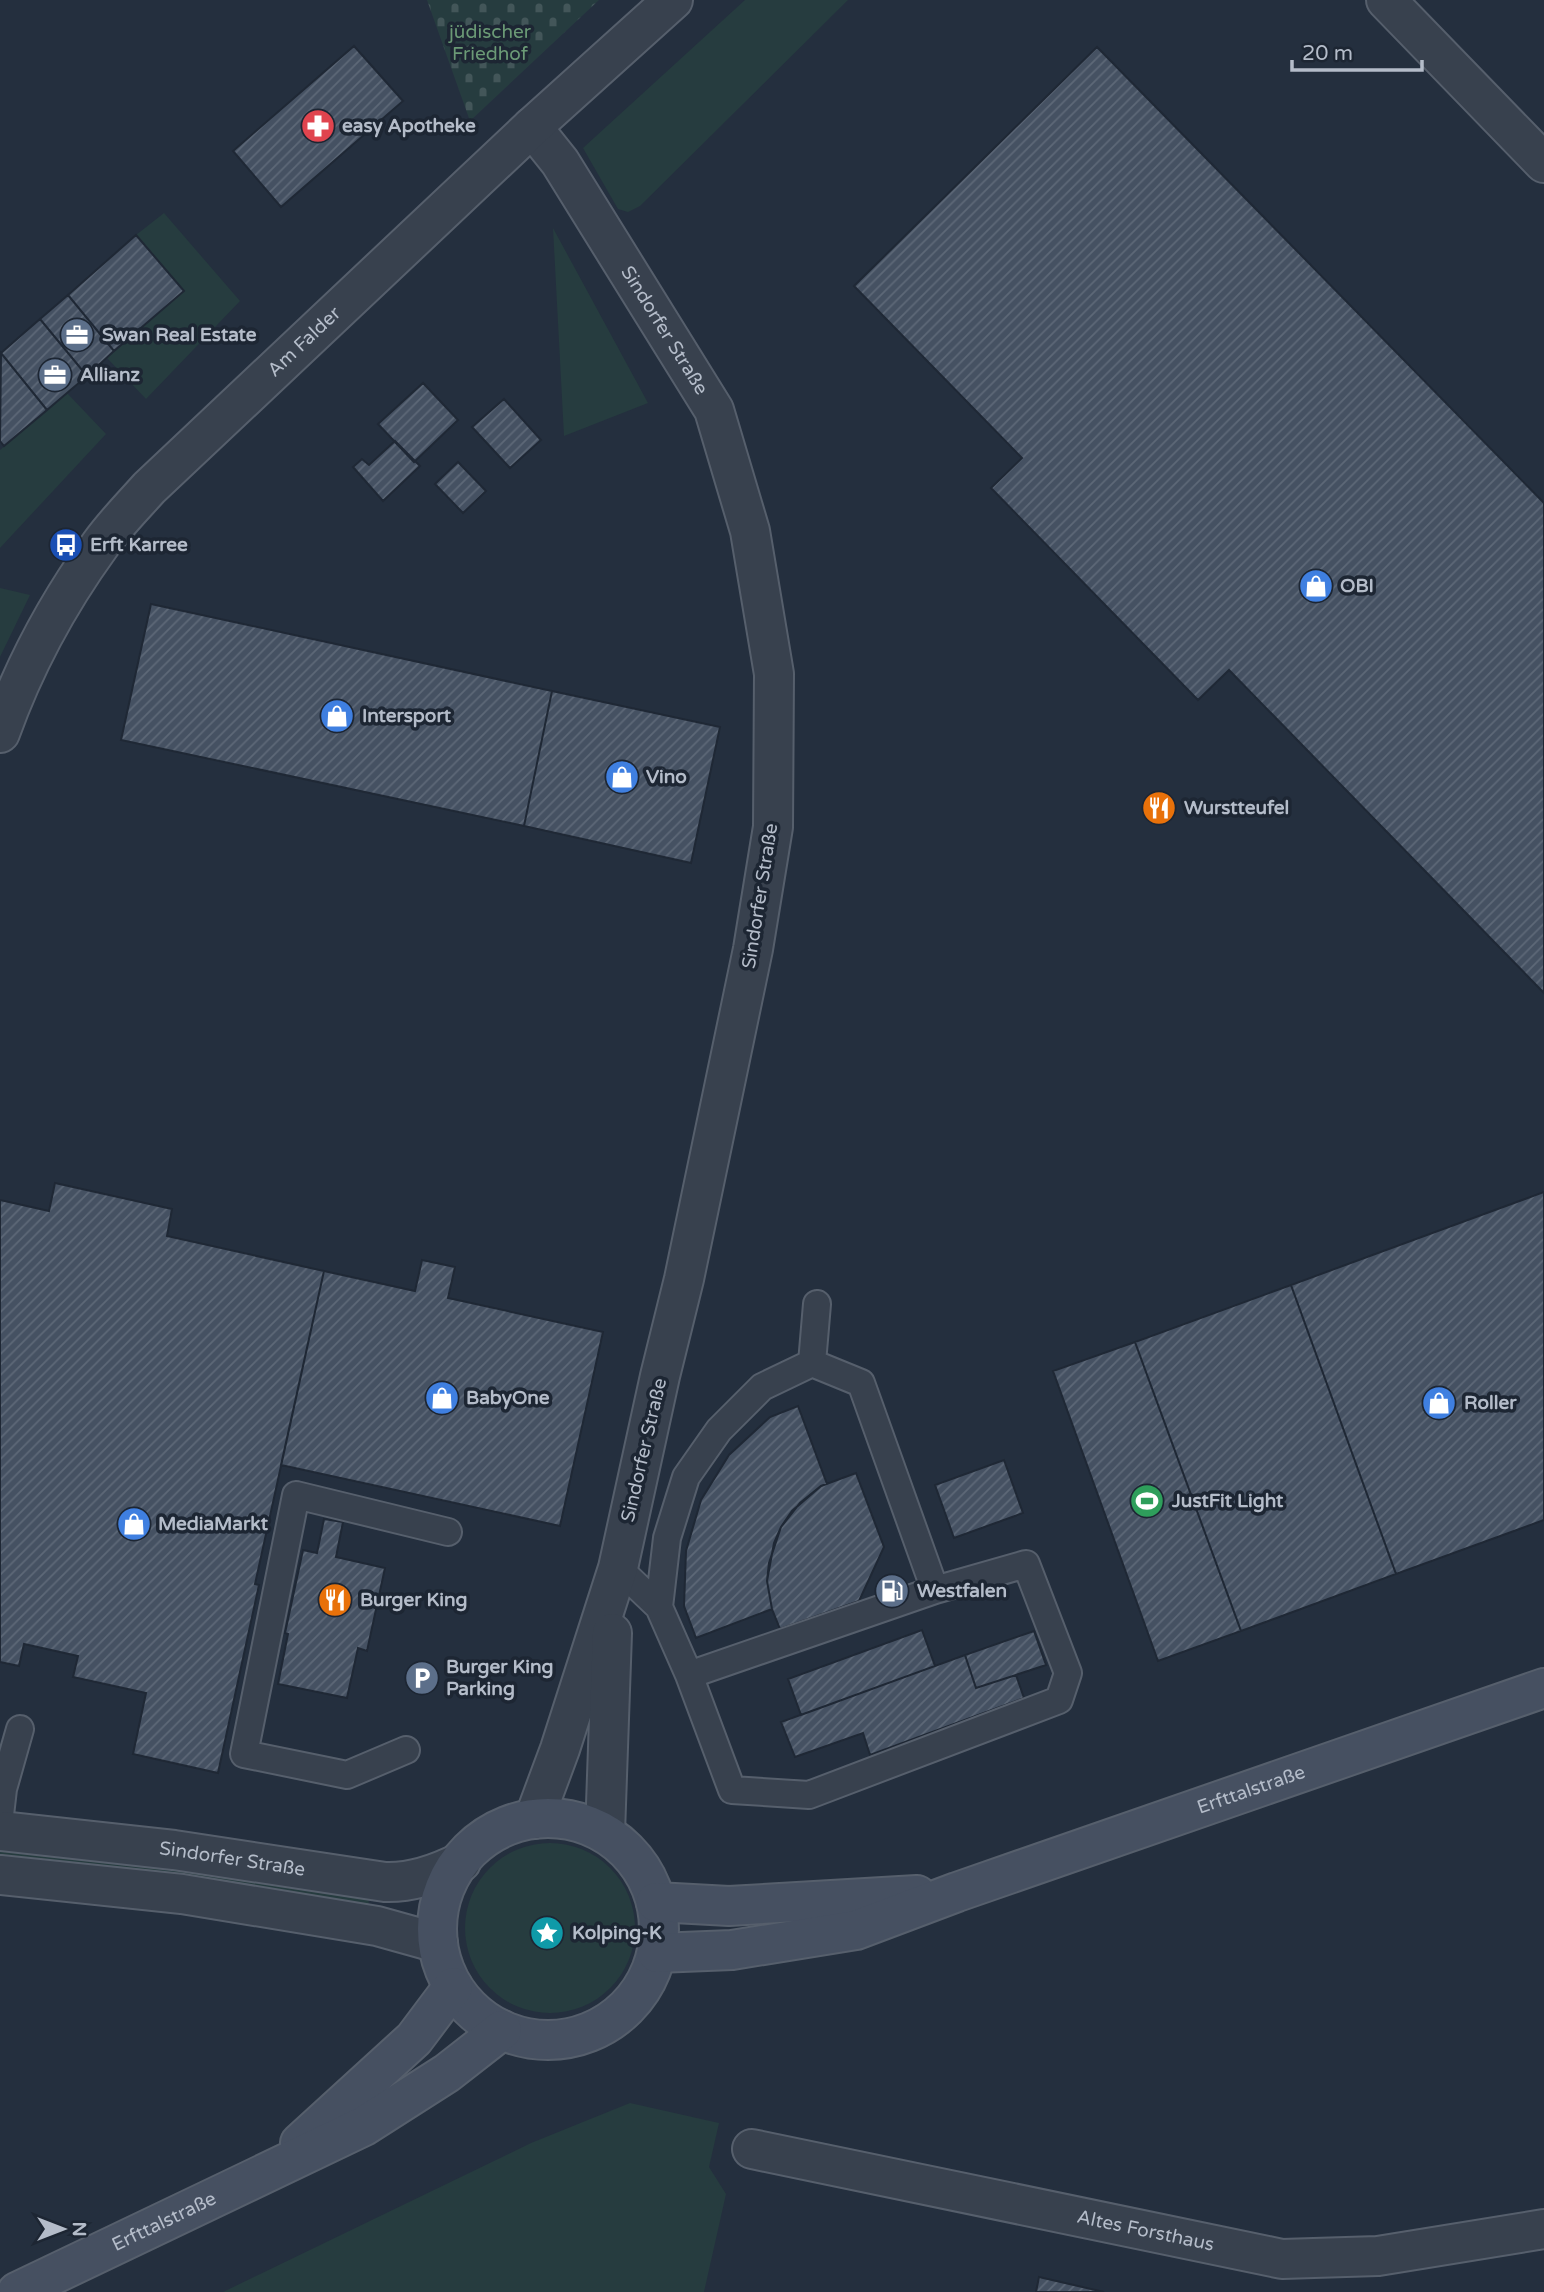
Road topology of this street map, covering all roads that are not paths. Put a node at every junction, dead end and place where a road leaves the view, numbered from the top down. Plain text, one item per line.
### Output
1 (673, 0) edge
2 (1386, 0) edge
3 (532, 127) junction
4 (1544, 163) edge
5 (0, 733) edge
6 (817, 1304) dead end
7 (812, 1363) junction
8 (448, 1532) dead end
9 (615, 1576) junction
10 (934, 1590) junction
11 (659, 1606) junction
12 (689, 1675) junction
13 (1544, 1688) edge
14 (20, 1729) dead end
15 (406, 1750) dead end
16 (0, 1815) edge
17 (534, 1819) junction
18 (0, 1831) edge
19 (605, 1833) junction
20 (461, 1861) junction
21 (0, 1875) edge
22 (957, 1892) junction
23 (656, 1902) junction
24 (438, 1943) junction
25 (657, 1953) junction
26 (453, 1987) junction
27 (502, 2030) junction
28 (752, 2149) dead end
29 (273, 2168) junction
30 (1544, 2229) edge
31 (17, 2292) edge

1 - 3 street, Am Falder
2 - 4 street
3 - 5 street, Am Falder
3 - 9 street, Sindorfer Straße
6 - 7 lane
7 - 10 lane
7 - 11 lane
8 - 15 lane
9 - 11 lane
9 - 17 street, Sindorfer Straße
9 - 19 street, Sindorfer Straße
10 - 12 lane
10 - 12 lane
11 - 12 lane
13 - 22 main road, Erfttalstraße
14 - 16 lane
17 - 19 main road
17 - 20 main road
18 - 20 street, Sindorfer Straße
19 - 23 main road
20 - 24 main road
21 - 24 street
22 - 23 main road, Erfttalstraße
22 - 25 main road, Erfttalstraße
23 - 25 main road
24 - 26 main road
25 - 27 main road
26 - 27 main road
26 - 29 main road, Erfttalstraße
27 - 29 main road, Erfttalstraße
28 - 30 street, Altes Forsthaus
29 - 31 main road, Erfttalstraße

